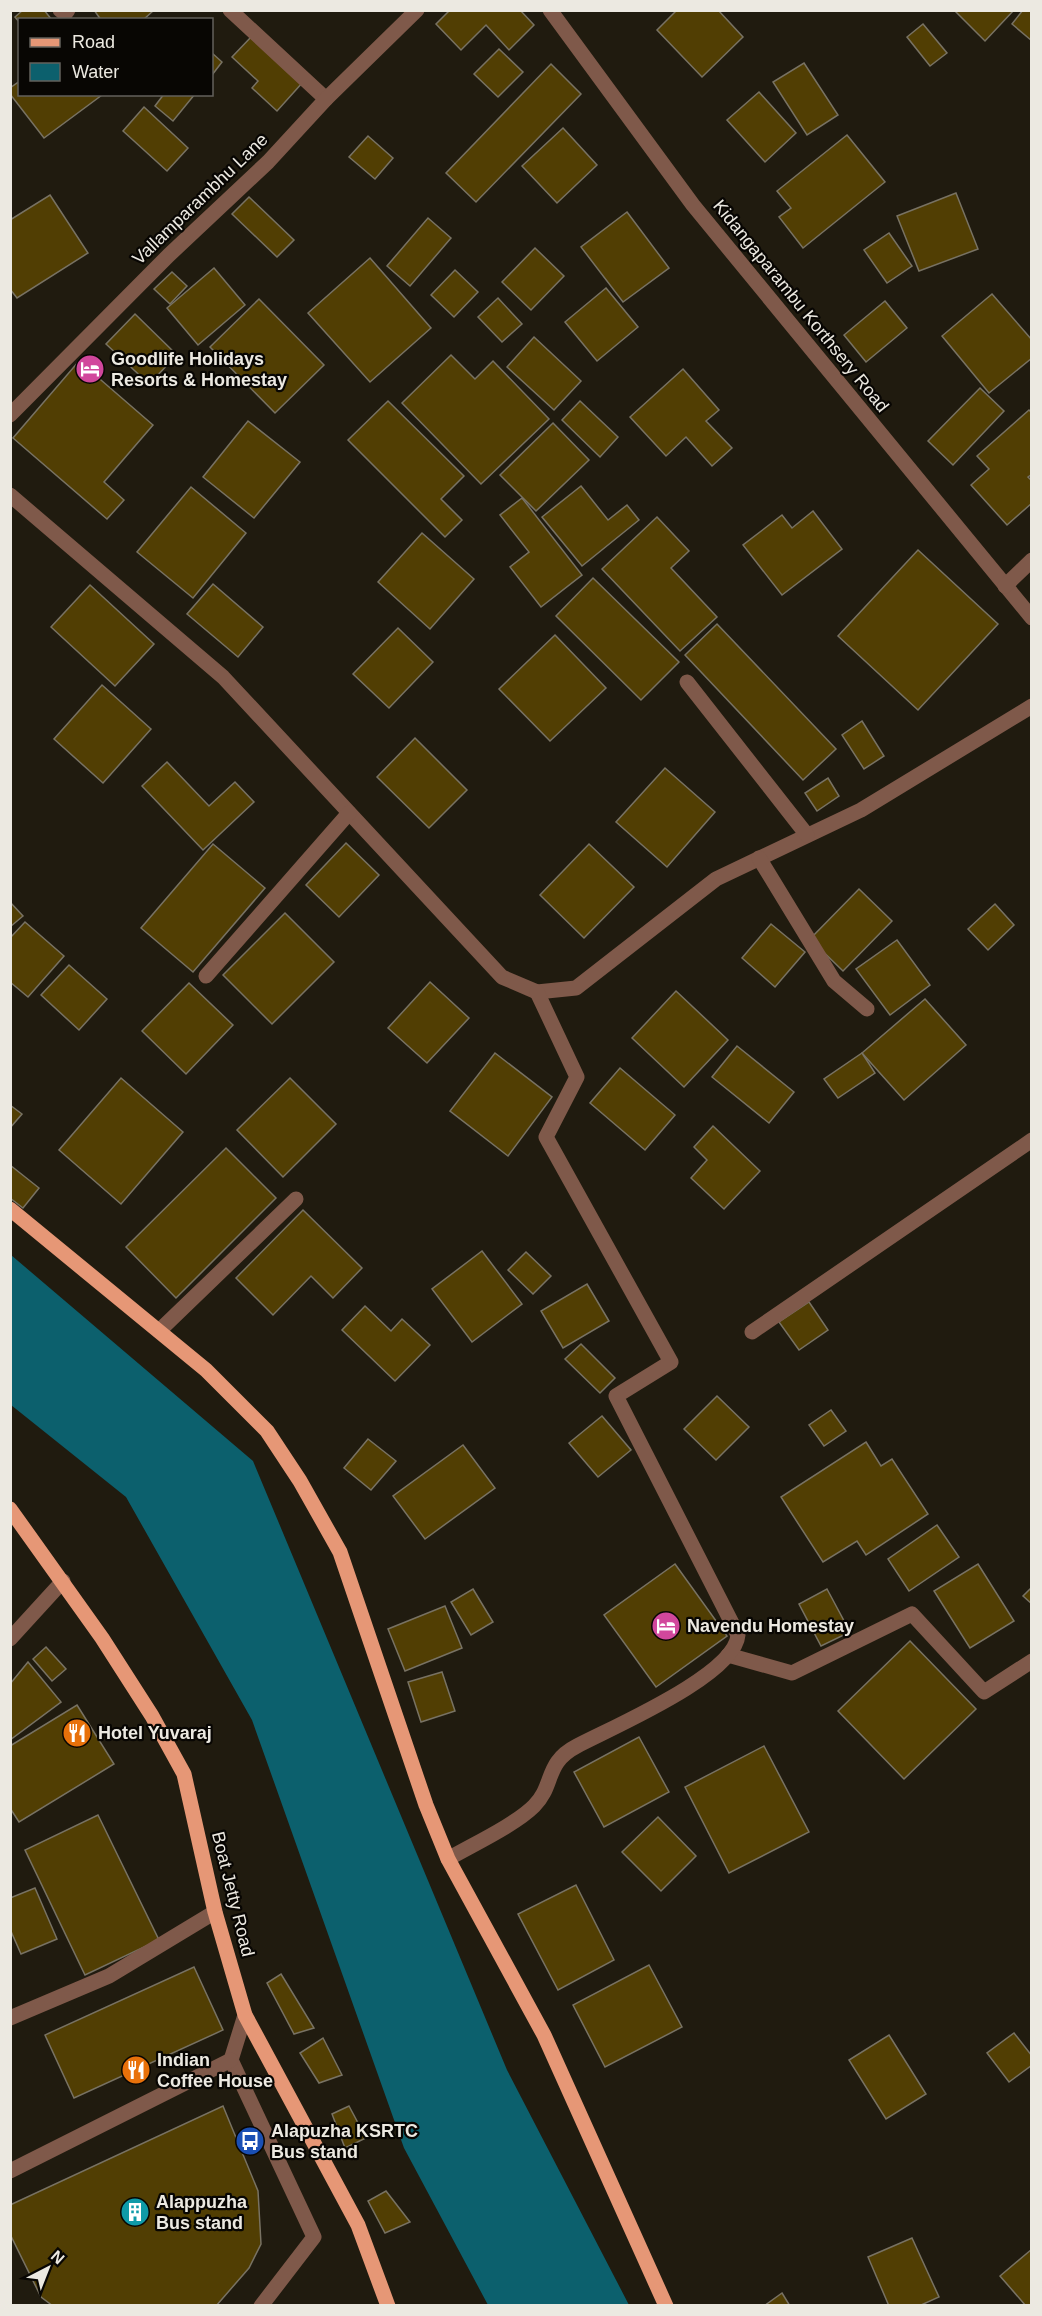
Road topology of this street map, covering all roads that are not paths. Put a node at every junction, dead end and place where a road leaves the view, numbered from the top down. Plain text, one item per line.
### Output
1 (60, 10) edge
2 (68, 10) edge
3 (230, 10) edge
4 (417, 10) edge
5 (550, 10) edge
6 (326, 99) junction
7 (10, 415) edge
8 (10, 495) edge
9 (1032, 560) edge
10 (1005, 586) junction
11 (1032, 618) edge
12 (687, 681) dead end
13 (1032, 706) edge
14 (349, 813) junction
15 (807, 835) junction
16 (759, 858) junction
17 (206, 976) dead end
18 (537, 992) junction
19 (867, 1009) dead end
20 (1032, 1140) edge
21 (296, 1199) dead end
22 (10, 1209) edge
23 (159, 1331) junction
24 (752, 1332) dead end
25 (10, 1509) edge
26 (63, 1581) junction
27 (10, 1639) edge
28 (729, 1655) junction
29 (1032, 1660) edge
30 (448, 1859) junction
31 (214, 1912) junction
32 (245, 2015) junction
33 (10, 2018) edge
34 (231, 2060) junction
35 (10, 2171) edge
36 (261, 2306) edge
37 (388, 2306) edge
38 (666, 2306) edge

1 - 2 street
3 - 6 street
4 - 6 street, Vallamparambhu Lane
5 - 10 street, Kidangaparambu Korthsery Road
6 - 7 street, Vallamparambhu Lane
8 - 14 street
9 - 10 street
10 - 11 street, Kidangaparambu Korthsery Road
12 - 15 street
13 - 15 street
14 - 17 street
14 - 18 street
15 - 16 street
16 - 18 street
16 - 19 street
18 - 28 street
20 - 24 street
21 - 23 street
22 - 23 main road
23 - 30 main road
25 - 26 main road, Boat Jetty Road
26 - 27 street
26 - 31 main road, Boat Jetty Road
28 - 29 street
28 - 30 street
30 - 38 main road
31 - 32 main road, Boat Jetty Road
31 - 33 street
32 - 34 street
32 - 37 main road, Boat Jetty Road
34 - 35 street
34 - 36 street

